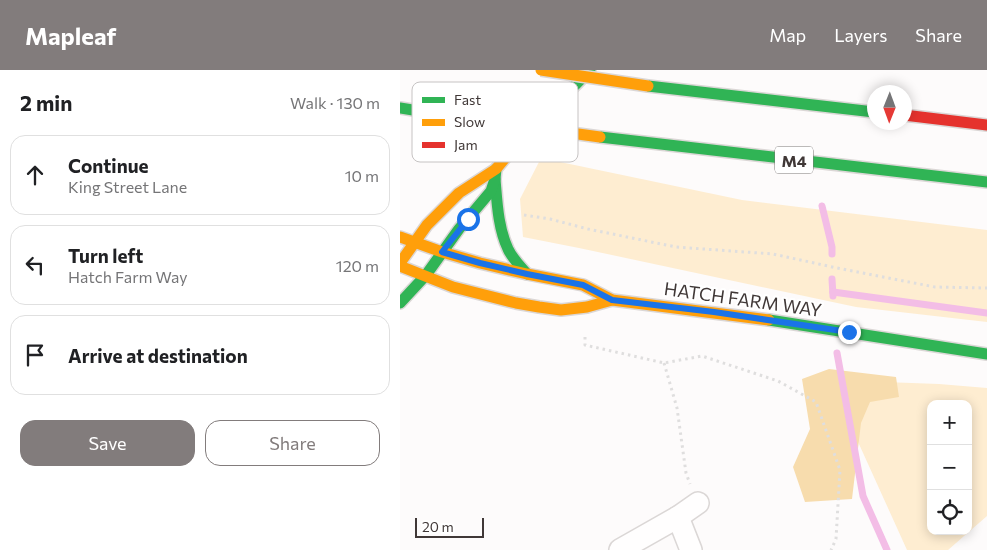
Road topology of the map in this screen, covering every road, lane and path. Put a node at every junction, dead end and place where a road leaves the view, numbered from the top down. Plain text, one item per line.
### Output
1 (541, 70) edge
2 (590, 70) edge
3 (578, 82) edge
4 (867, 111) edge
5 (912, 116) edge
6 (987, 125) edge
7 (578, 134) edge
8 (504, 162) edge
9 (496, 174) junction
10 (987, 182) edge
11 (518, 214) dead end
12 (400, 237) edge
13 (414, 242) junction
14 (442, 252) junction
15 (400, 265) edge
16 (527, 274) junction
17 (426, 275) junction
18 (987, 288) edge
19 (612, 300) junction
20 (400, 303) edge
21 (585, 337) dead end
22 (987, 354) edge
23 (664, 363) junction
24 (698, 503) joint
25 (678, 517) junction
26 (620, 550) edge
27 (691, 550) edge
28 (831, 550) edge

1 - 4 main road, bridge
2 - 3 main road
5 - 6 main road
7 - 10 main road, M4, bridge
8 - 9 main road
9 - 13 main road
9 - 14 main road
9 - 16 main road
11 - 18 path
12 - 13 main road, HATCH FARM WAY
13 - 14 main road, HATCH FARM WAY
13 - 15 main road
14 - 16 main road, HATCH FARM WAY
14 - 17 main road
15 - 17 main road, HATCH FARM WAY
16 - 19 main road, HATCH FARM WAY
17 - 19 main road, HATCH FARM WAY
17 - 20 main road
19 - 22 main road, HATCH FARM WAY
21 - 23 path
23 - 24 path
23 - 28 path
24 - 25 street
25 - 26 street
25 - 27 street

